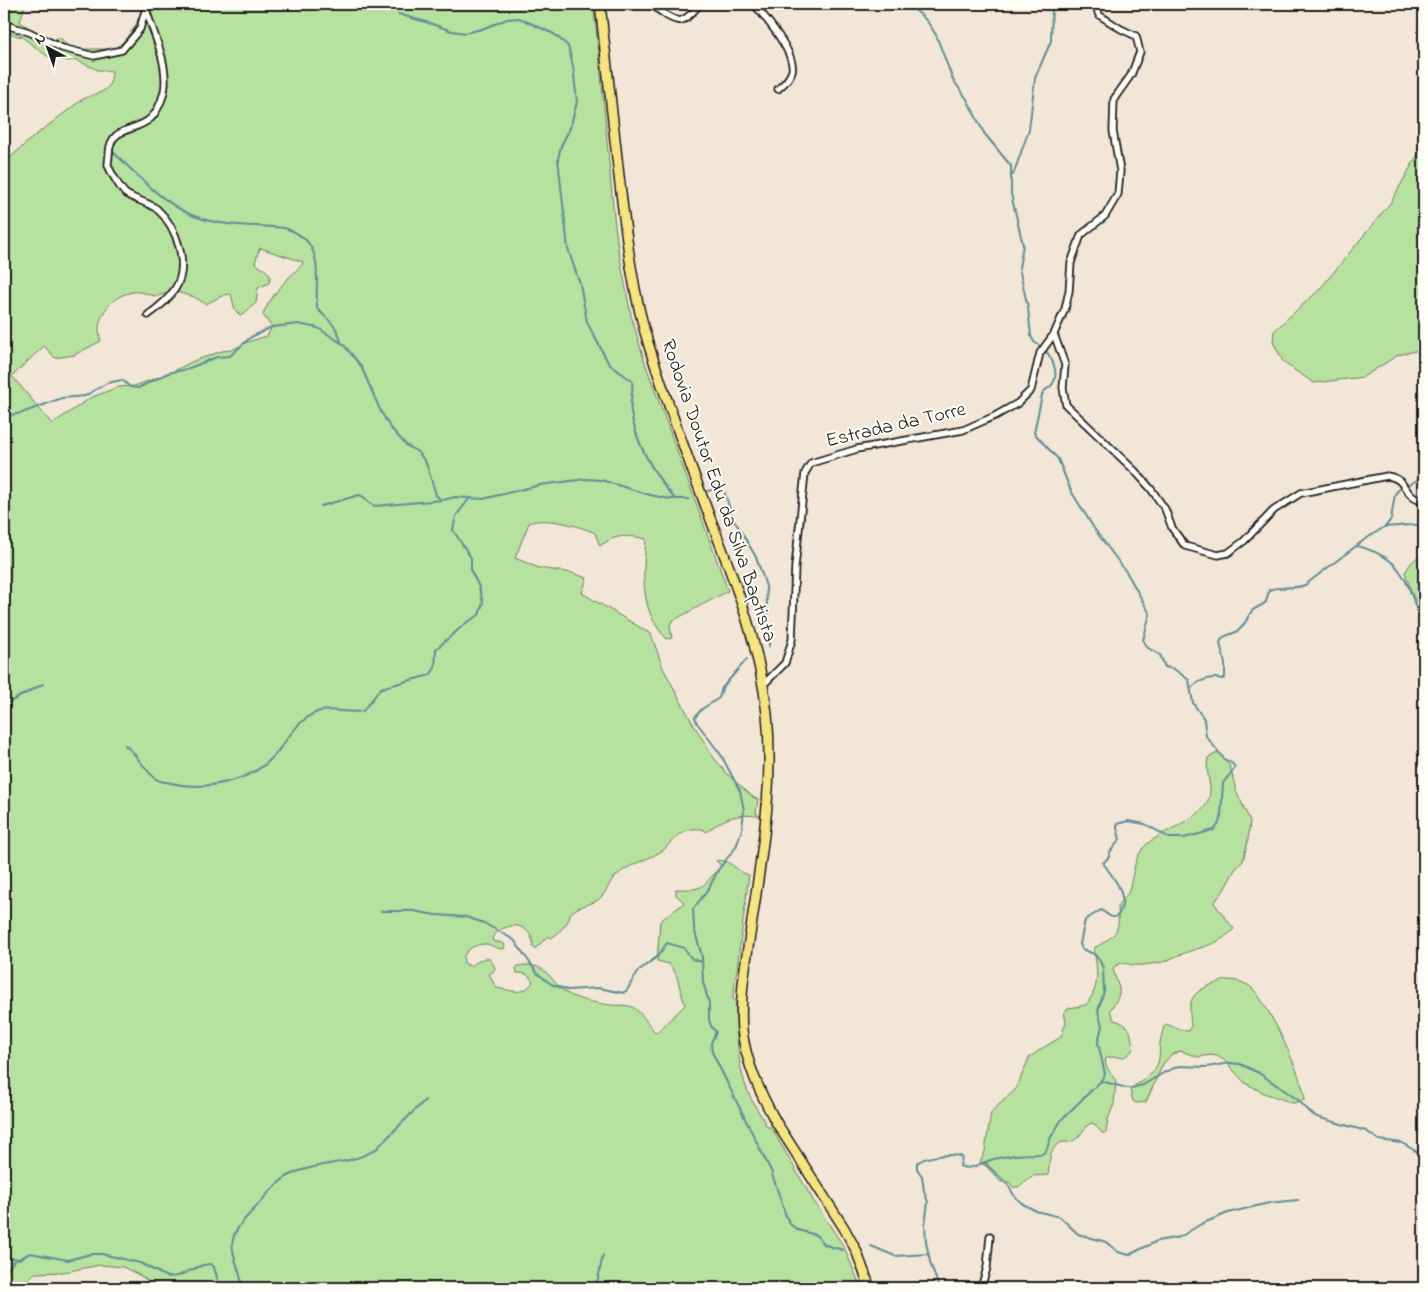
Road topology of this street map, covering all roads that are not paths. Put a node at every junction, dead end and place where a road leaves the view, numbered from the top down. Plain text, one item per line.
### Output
1 (600, 4) edge
2 (652, 4) edge
3 (700, 4) edge
4 (754, 4) edge
5 (1095, 4) edge
6 (146, 7) edge
7 (4, 27) edge
8 (778, 89) dead end
9 (148, 315) dead end
10 (1054, 334) junction
11 (1424, 502) edge
12 (763, 685) junction
13 (990, 1236) dead end
14 (870, 1288) edge
15 (981, 1288) edge

1 - 12 main road, Rodovia Doutor Edu da Silva Baptista
2 - 3 street
4 - 8 street
5 - 10 street, Estrada da Torre
6 - 7 street
6 - 9 street
10 - 11 street
10 - 12 street, Estrada da Torre
12 - 14 main road, Rodovia Doutor Edu da Silva Baptista
13 - 15 street

